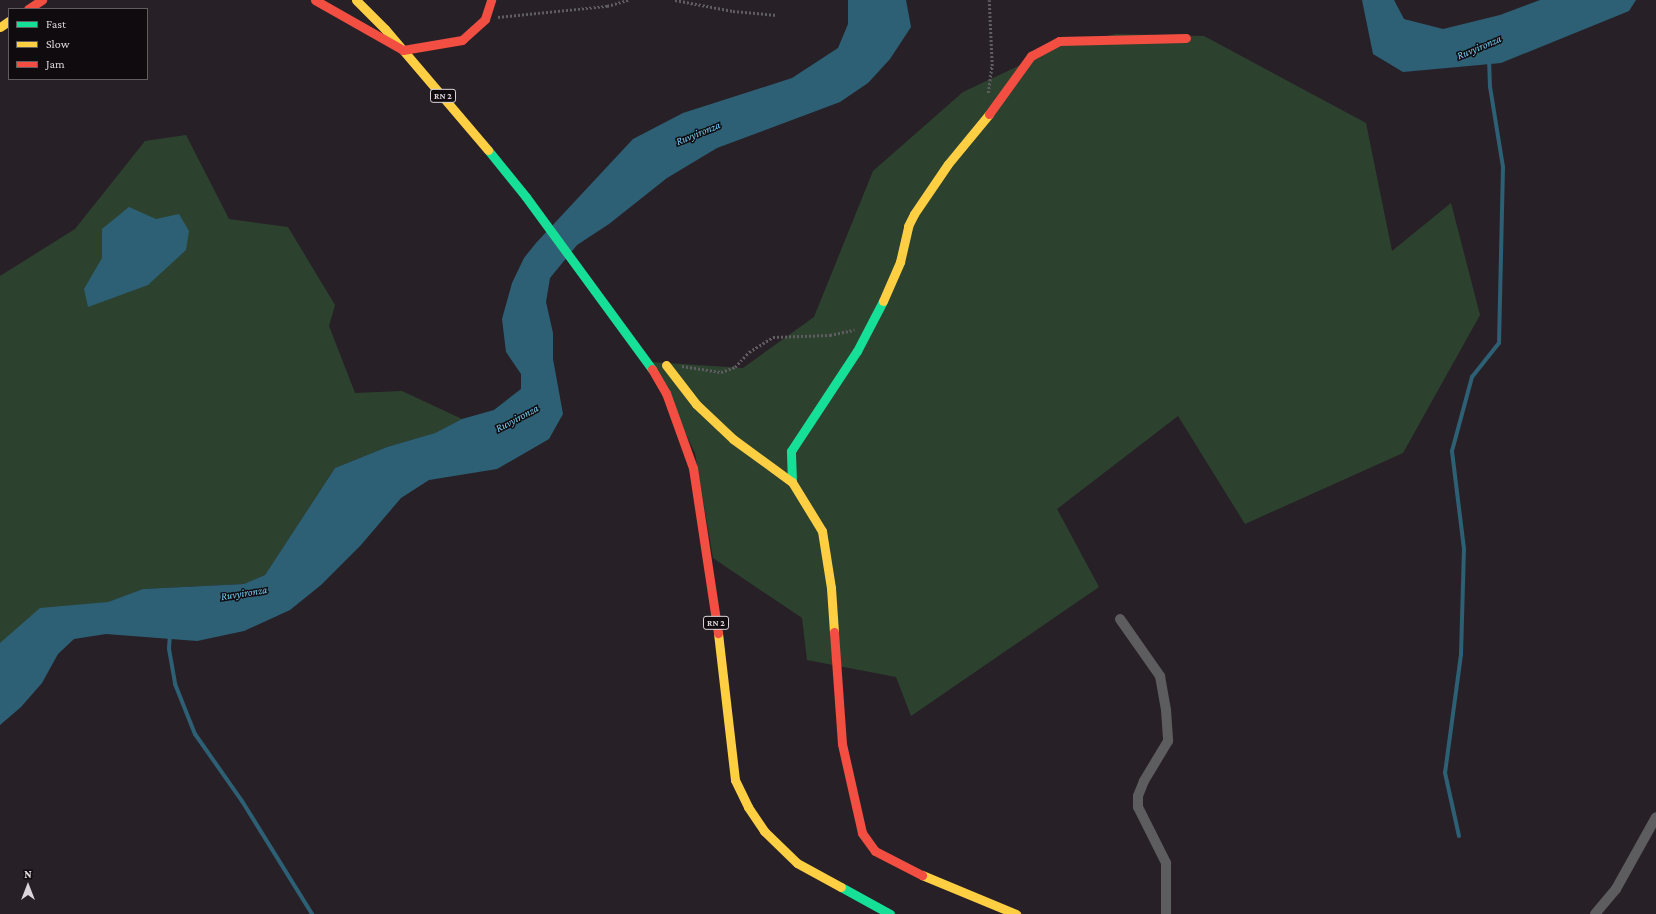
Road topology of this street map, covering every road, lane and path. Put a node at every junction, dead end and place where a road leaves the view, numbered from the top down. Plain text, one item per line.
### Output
1 (42, 0) edge
2 (315, 0) edge
3 (356, 0) edge
4 (491, 0) edge
5 (628, 0) edge
6 (675, 0) edge
7 (989, 0) edge
8 (30, 8) edge
9 (777, 15) dead end
10 (485, 19) junction
11 (8, 22) edge
12 (0, 28) edge
13 (1186, 38) dead end
14 (403, 50) junction
15 (988, 96) dead end
16 (868, 327) junction
17 (666, 365) joint
18 (792, 482) junction
19 (1120, 619) dead end
20 (1656, 817) edge
21 (890, 914) edge
22 (1016, 914) edge
23 (1166, 914) edge
24 (1595, 914) edge

1 - 8 street
2 - 14 street
3 - 14 street, RN 2
4 - 10 street
5 - 10 path
6 - 9 path
7 - 15 path
10 - 14 street
11 - 12 street
13 - 16 street
14 - 21 street, RN 2
16 - 17 path
16 - 18 street
17 - 18 street
18 - 22 street
19 - 23 street
20 - 24 street

